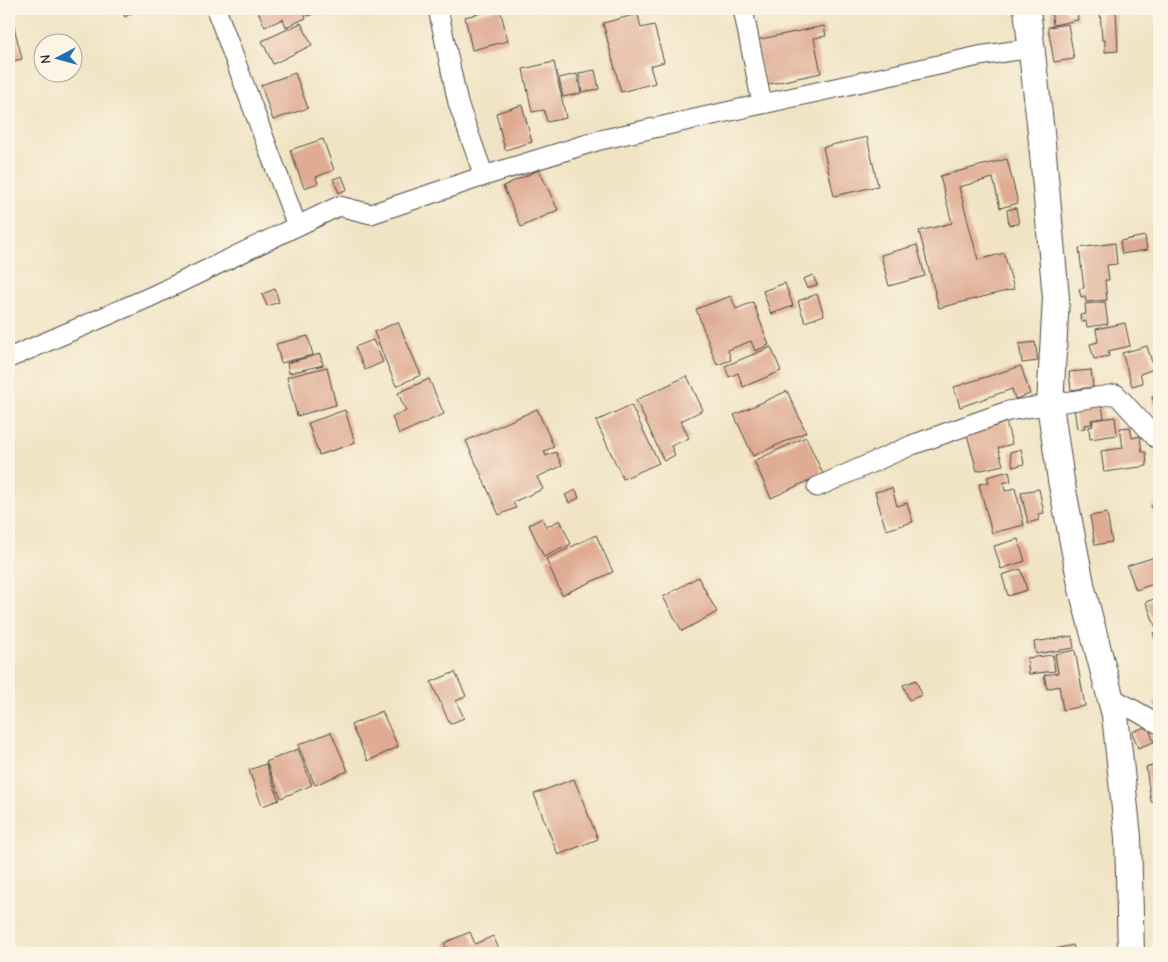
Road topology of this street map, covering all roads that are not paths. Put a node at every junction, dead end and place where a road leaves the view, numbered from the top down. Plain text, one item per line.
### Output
1 (216, 9) edge
2 (438, 9) edge
3 (743, 9) edge
4 (1027, 9) edge
5 (1032, 48) junction
6 (762, 104) junction
7 (484, 176) junction
8 (297, 226) junction
9 (9, 358) edge
10 (1050, 405) junction
11 (1159, 439) edge
12 (817, 487) dead end
13 (1110, 696) junction
14 (1159, 724) edge
15 (1131, 953) edge

1 - 8 street
2 - 7 street
3 - 6 street
4 - 5 street
5 - 6 street
5 - 10 street
6 - 7 street
7 - 8 street
8 - 9 street
10 - 11 street
10 - 12 street
10 - 13 street
13 - 14 street
13 - 15 street

